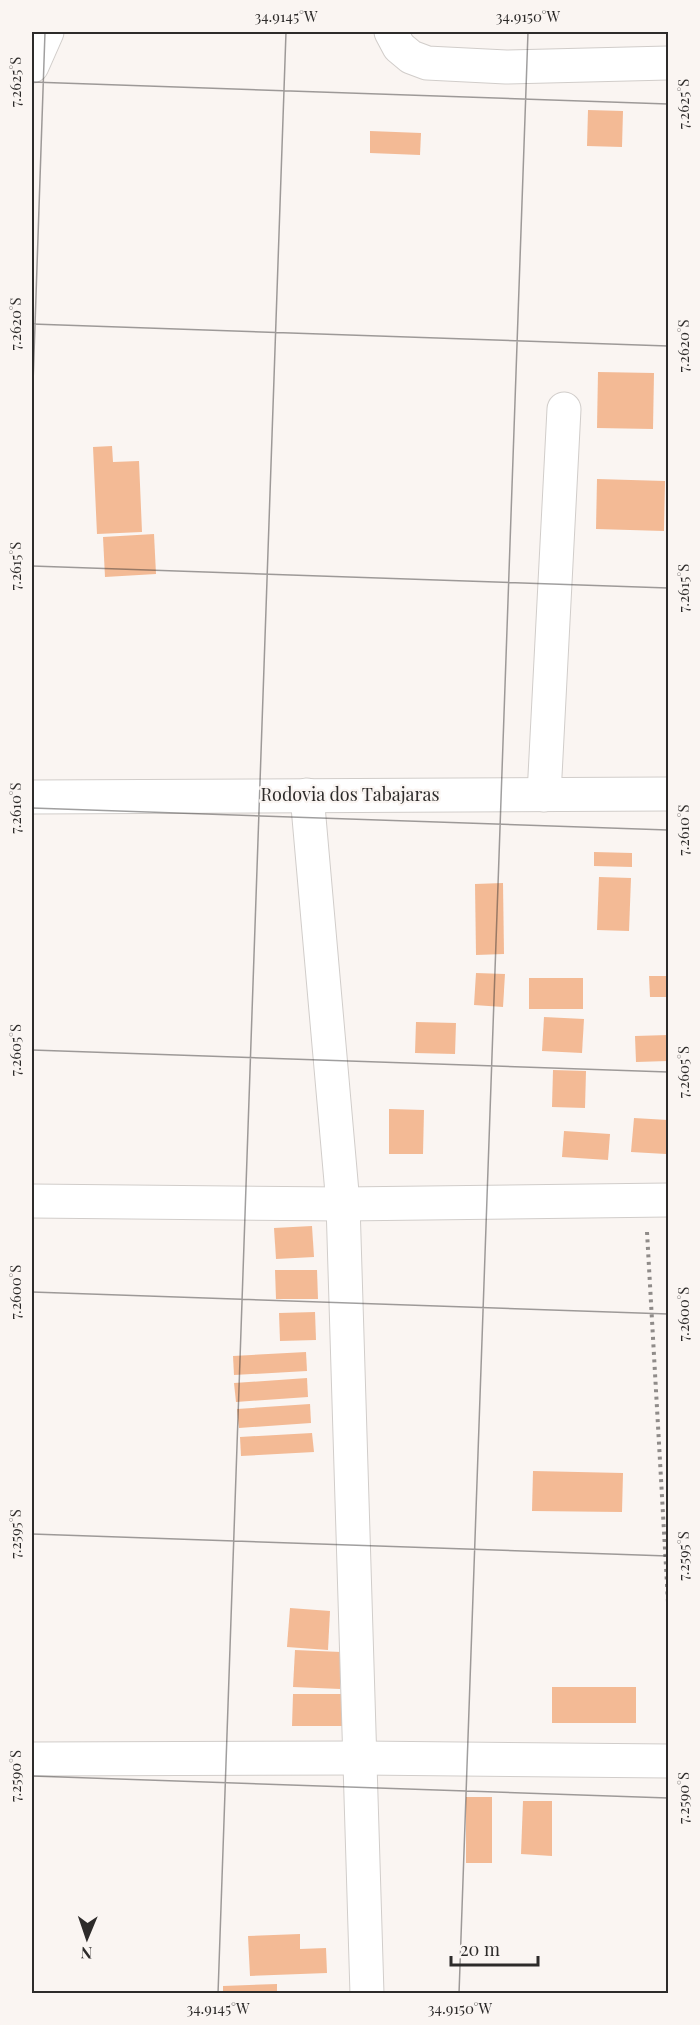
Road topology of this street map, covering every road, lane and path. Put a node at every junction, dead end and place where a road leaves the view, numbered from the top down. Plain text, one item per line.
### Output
1 (47, 32) edge
2 (391, 32) edge
3 (669, 63) edge
4 (32, 66) edge
5 (564, 409) dead end
6 (669, 794) edge
7 (307, 795) junction
8 (544, 795) junction
9 (32, 797) edge
10 (657, 1201) edge
11 (32, 1202) edge
12 (343, 1204) junction
13 (669, 1602) edge
14 (361, 1758) junction
15 (32, 1759) edge
16 (669, 1761) edge
17 (367, 1994) edge

1 - 4 street
2 - 3 street
5 - 8 street
6 - 8 street, Rodovia dos Tabajaras
7 - 8 street, Rodovia dos Tabajaras
7 - 9 street, Rodovia dos Tabajaras
7 - 12 street
10 - 12 street
10 - 13 path
11 - 12 street
12 - 14 street
14 - 15 street
14 - 16 street
14 - 17 street

